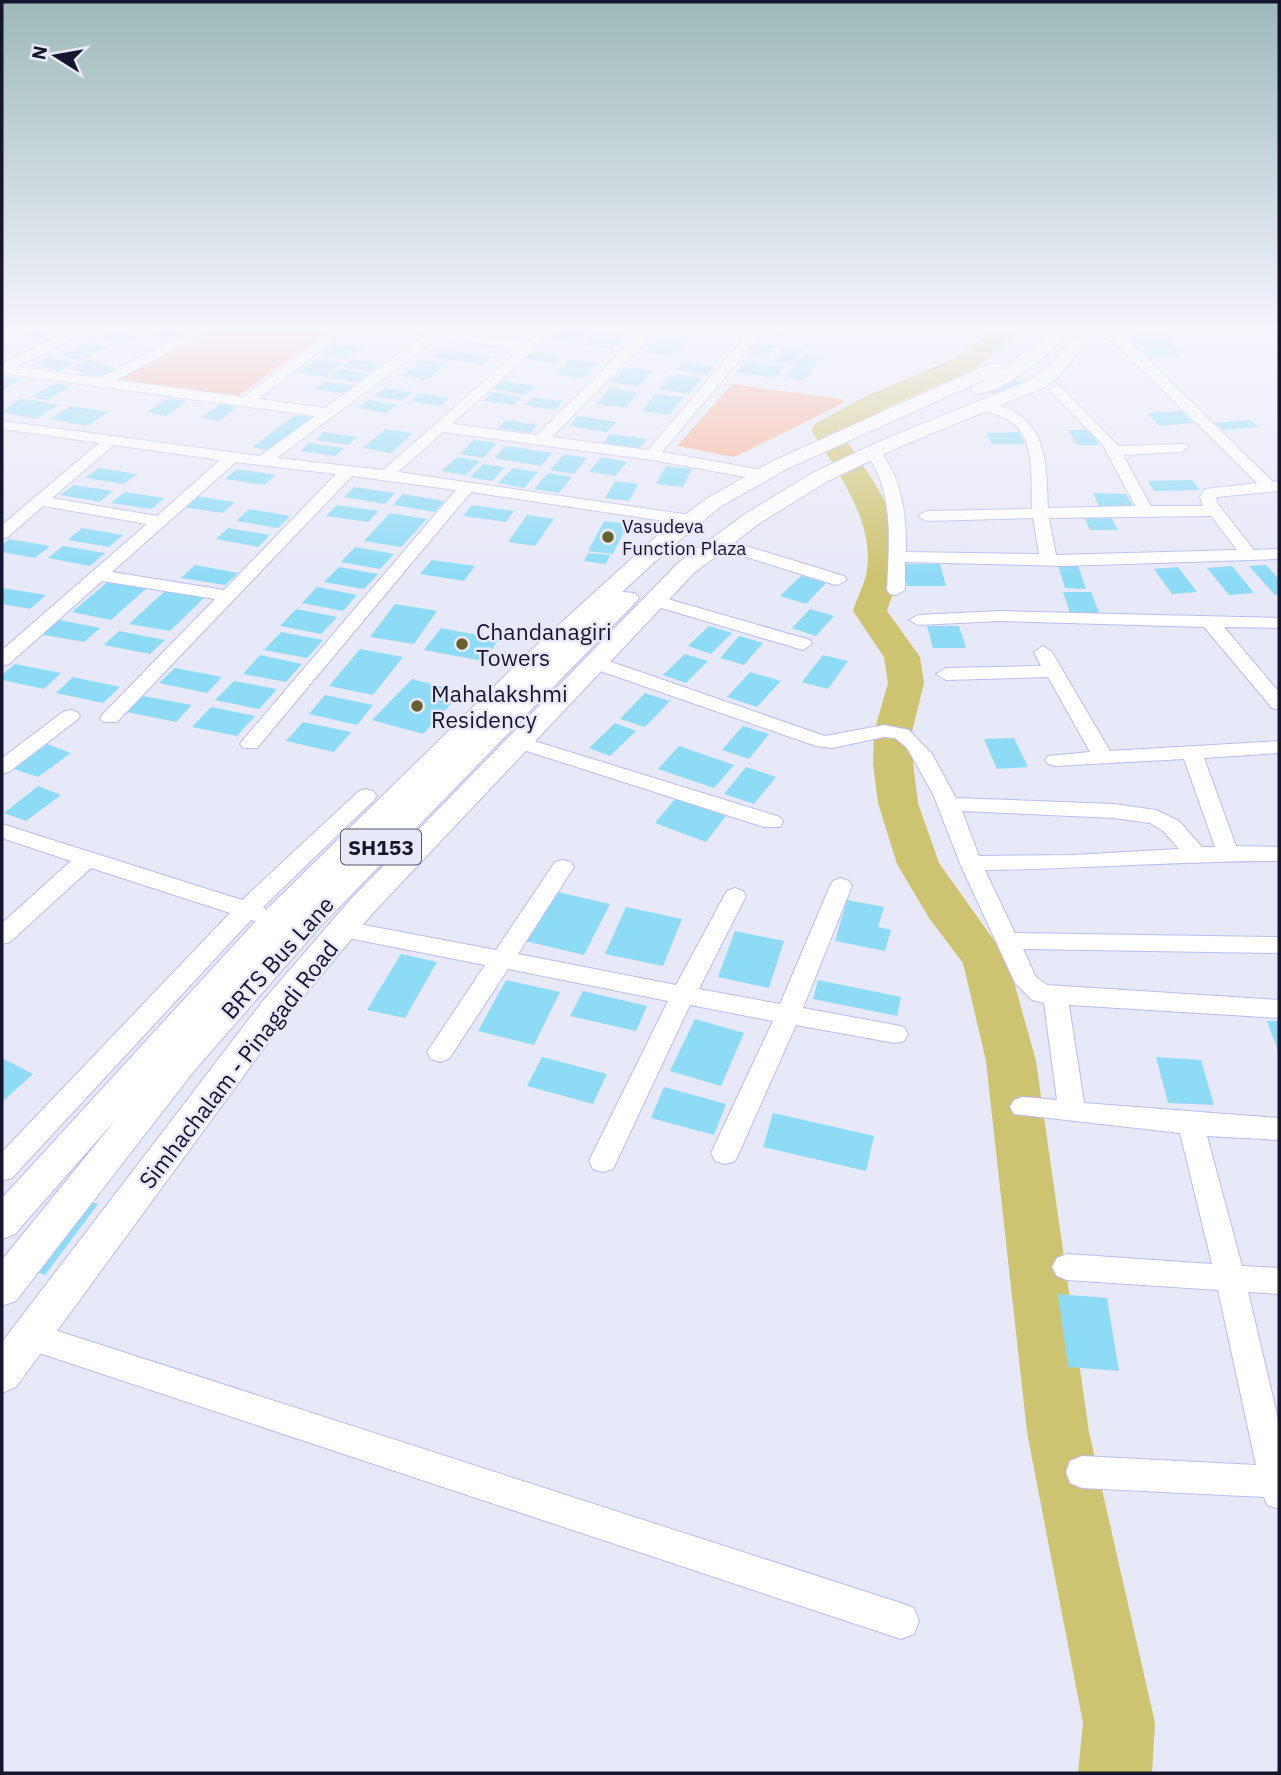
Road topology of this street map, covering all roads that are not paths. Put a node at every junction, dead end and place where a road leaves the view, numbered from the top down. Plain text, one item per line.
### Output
1 (311, 411) edge
2 (330, 411) edge
3 (457, 411) edge
4 (570, 411) edge
5 (690, 411) edge
6 (897, 411) edge
7 (938, 411) edge
8 (972, 411) edge
9 (997, 411) edge
10 (1078, 411) edge
11 (1195, 411) edge
12 (327, 413) junction
13 (2, 425) edge
14 (439, 427) junction
15 (111, 440) junction
16 (539, 442) junction
17 (869, 445) junction
18 (1181, 447) dead end
19 (1113, 451) junction
20 (652, 455) junction
21 (233, 457) junction
22 (263, 461) junction
23 (814, 463) junction
24 (348, 471) junction
25 (386, 475) junction
26 (762, 475) junction
27 (1275, 486) edge
28 (466, 488) junction
29 (41, 501) junction
30 (1146, 511) junction
31 (1215, 511) junction
32 (1038, 514) junction
33 (926, 516) dead end
34 (690, 520) junction
35 (160, 521) junction
36 (2, 533) edge
37 (717, 542) junction
38 (1279, 554) edge
39 (1249, 555) junction
40 (896, 557) junction
41 (1049, 559) junction
42 (99, 575) junction
43 (838, 580) dead end
44 (896, 590) dead end
45 (228, 596) junction
46 (654, 600) junction
47 (918, 620) dead end
48 (1211, 623) junction
49 (1279, 623) edge
50 (803, 644) dead end
51 (1043, 652) dead end
52 (2, 660) edge
53 (593, 662) junction
54 (1054, 671) junction
55 (946, 674) dead end
56 (1279, 704) edge
57 (70, 716) dead end
58 (110, 718) dead end
59 (518, 742) junction
60 (250, 744) dead end
61 (1279, 747) edge
62 (1191, 751) junction
63 (1103, 757) junction
64 (1055, 760) dead end
65 (2, 768) edge
66 (366, 796) dead end
67 (948, 804) junction
68 (772, 822) dead end
69 (2, 831) edge
70 (1228, 853) junction
71 (1279, 854) edge
72 (1196, 855) junction
73 (86, 860) junction
74 (971, 863) junction
75 (563, 867) dead end
76 (841, 886) dead end
77 (735, 896) dead end
78 (246, 910) junction
79 (275, 919) junction
80 (343, 929) junction
81 (2, 936) edge
82 (1007, 941) junction
83 (1279, 945) edge
84 (500, 958) junction
85 (682, 997) junction
86 (1055, 997) junction
87 (1279, 1009) edge
88 (788, 1016) junction
89 (895, 1034) dead end
90 (440, 1052) dead end
91 (1023, 1107) dead end
92 (1072, 1112) junction
93 (1191, 1124) junction
94 (1279, 1129) edge
95 (725, 1153) dead end
96 (603, 1161) dead end
97 (2, 1170) edge
98 (2, 1223) edge
99 (1067, 1267) dead end
100 (1230, 1277) junction
101 (1279, 1282) edge
102 (2, 1289) edge
103 (30, 1336) junction
104 (2, 1374) edge
105 (1082, 1472) dead end
106 (1279, 1485) edge
107 (901, 1621) dead end

1 - 12 street
2 - 12 street
3 - 14 street
4 - 16 street
5 - 20 street
6 - 23 main road, Simhachalam - Pinagadi Road
7 - 17 main road
8 - 17 main road, Simhachalam - Pinagadi Road
9 - 32 street
10 - 19 street
11 - 27 street
12 - 22 street
13 - 15 street
14 - 16 street
14 - 25 street
15 - 21 street
15 - 29 street
16 - 20 street
17 - 23 main road, Simhachalam - Pinagadi Road
17 - 40 street
18 - 19 street
19 - 30 street
20 - 26 street
21 - 22 street
21 - 35 street
22 - 24 street
23 - 26 main road, Simhachalam - Pinagadi Road
23 - 37 main road, Simhachalam - Pinagadi Road
23 - 102 main road, BRTS Bus Lane / SH153
24 - 25 street
24 - 45 street
25 - 28 street
26 - 34 main road, Simhachalam - Pinagadi Road
27 - 31 street
28 - 34 street
28 - 60 street
29 - 35 street
29 - 36 street
30 - 31 street
30 - 32 street
31 - 39 street
32 - 33 street
32 - 41 street
34 - 79 main road, Simhachalam - Pinagadi Road
35 - 42 street
37 - 43 street
37 - 46 main road, Simhachalam - Pinagadi Road
38 - 39 street
39 - 41 street
40 - 41 street
40 - 44 street
42 - 45 street
42 - 52 street
45 - 58 street
46 - 50 street
46 - 53 main road, Simhachalam - Pinagadi Road
47 - 48 street
48 - 49 street
48 - 56 street
51 - 54 street
53 - 59 main road, Simhachalam - Pinagadi Road
53 - 67 street
54 - 55 street
54 - 63 street
57 - 65 street
59 - 68 street
59 - 80 main road, Simhachalam - Pinagadi Road
61 - 62 street
62 - 63 street
62 - 70 street
63 - 64 street
66 - 78 street
67 - 72 street
67 - 74 street
69 - 73 street
70 - 71 street
70 - 72 street
72 - 74 street
73 - 78 street
73 - 81 street
74 - 82 street
75 - 84 street
76 - 88 street
77 - 85 street
78 - 79 street
78 - 97 street
79 - 98 main road, Simhachalam - Pinagadi Road
80 - 84 street
80 - 103 main road, Simhachalam - Pinagadi Road
82 - 83 street
82 - 86 street
84 - 85 street
84 - 90 street
85 - 88 street
85 - 96 street
86 - 87 street
86 - 92 street
88 - 89 street
88 - 95 street
91 - 92 street
92 - 93 street
93 - 94 street
93 - 100 street
99 - 100 street
100 - 101 street
100 - 106 street
103 - 104 main road, Simhachalam - Pinagadi Road
103 - 107 street
105 - 106 street

